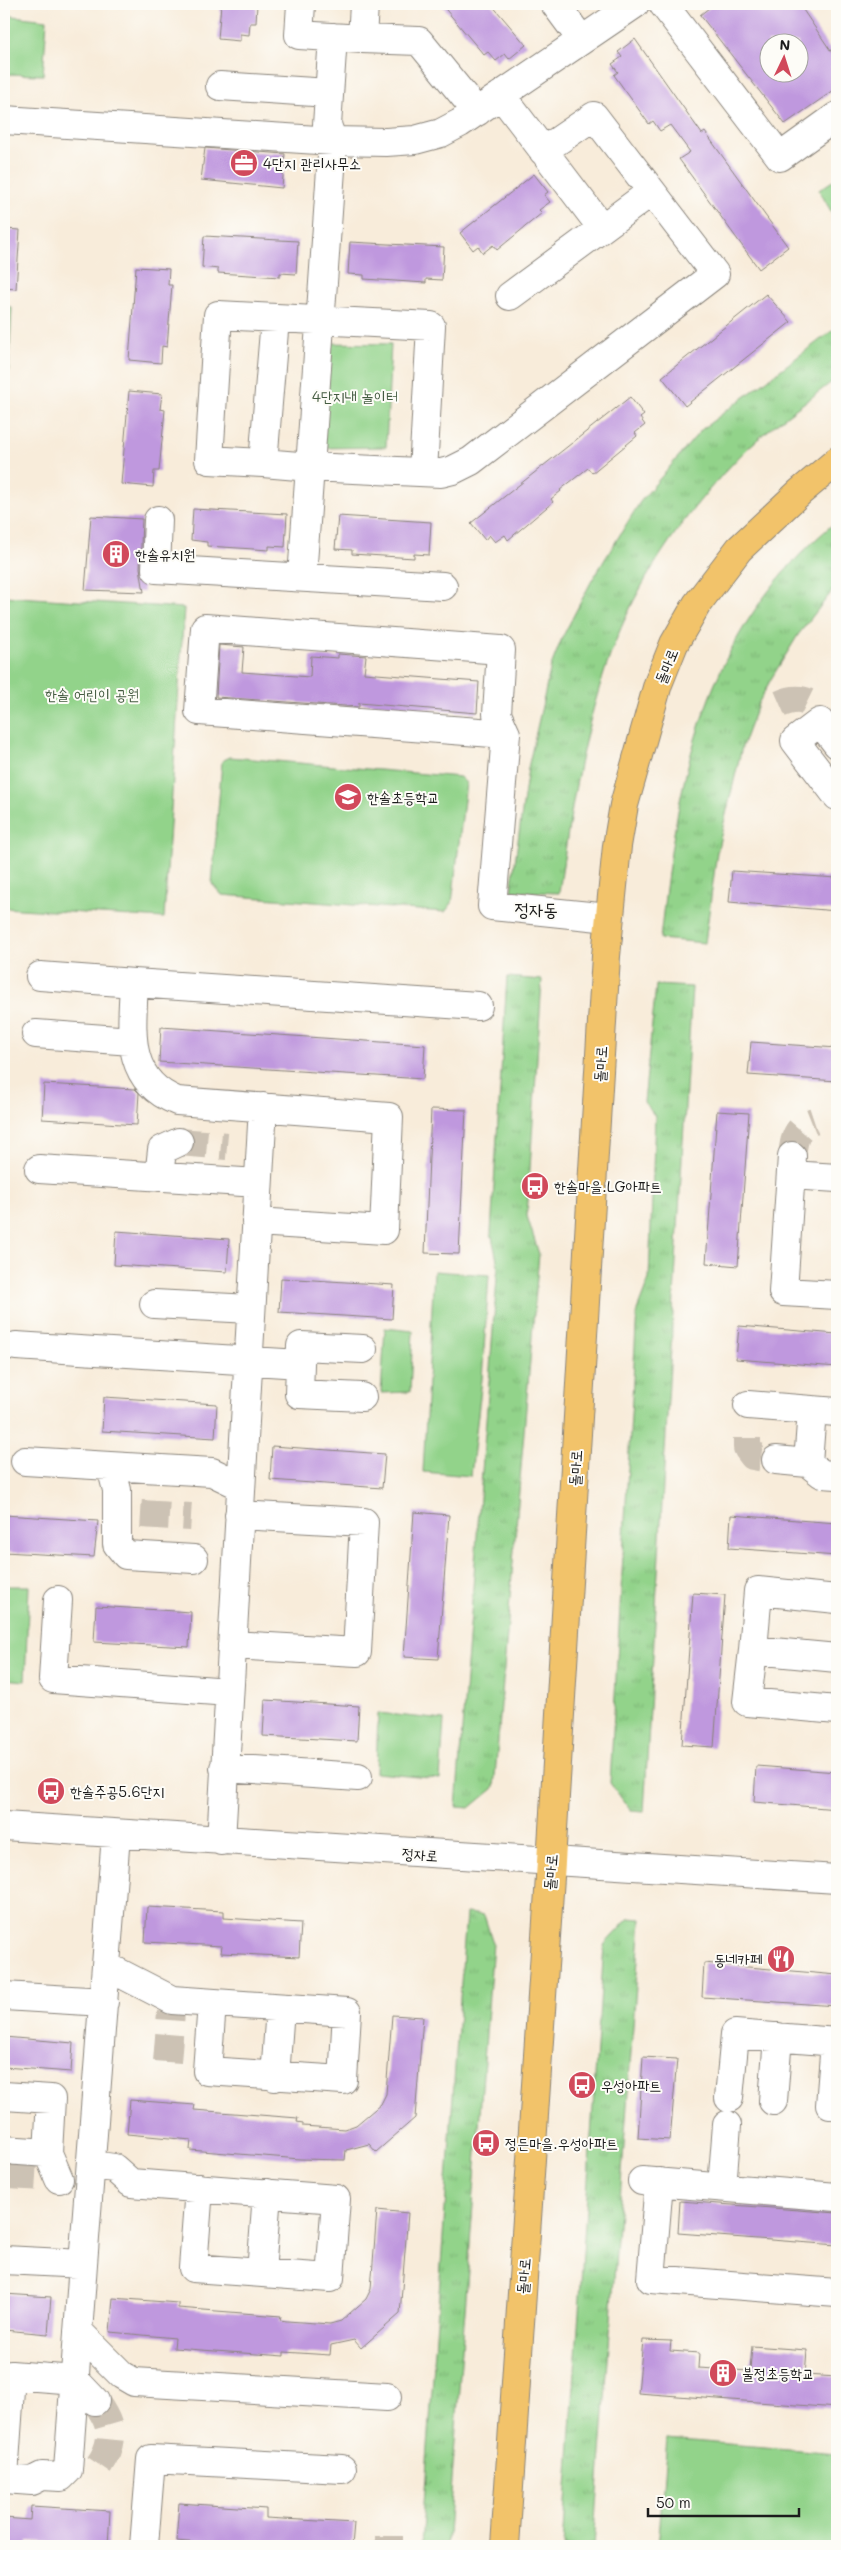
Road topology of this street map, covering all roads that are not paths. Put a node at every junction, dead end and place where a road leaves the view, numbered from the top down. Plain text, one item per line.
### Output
1 (301, 4) edge
2 (364, 4) edge
3 (555, 4) edge
4 (635, 4) edge
5 (663, 4) edge
6 (333, 37) junction
7 (362, 39) junction
8 (581, 39) junction
9 (220, 86) dead end
10 (329, 93) junction
11 (501, 96) junction
12 (477, 112) junction
13 (837, 116) edge
14 (4, 120) edge
15 (332, 141) junction
16 (543, 152) junction
17 (651, 192) junction
18 (602, 228) junction
19 (510, 296) dead end
20 (274, 318) junction
21 (320, 321) junction
22 (837, 461) edge
23 (263, 463) junction
24 (310, 466) junction
25 (423, 472) junction
26 (158, 520) dead end
27 (302, 577) junction
28 (442, 586) dead end
29 (506, 734) junction
30 (837, 744) edge
31 (837, 796) edge
32 (609, 918) junction
33 (40, 976) dead end
34 (134, 983) junction
35 (478, 1006) dead end
36 (36, 1034) dead end
37 (132, 1041) junction
38 (263, 1107) junction
39 (179, 1142) tunnel mouth
40 (39, 1169) dead end
41 (159, 1177) junction
42 (837, 1178) edge
43 (258, 1183) junction
44 (256, 1222) junction
45 (837, 1295) edge
46 (154, 1304) dead end
47 (251, 1309) junction
48 (16, 1346) dead end
49 (362, 1350) dead end
50 (248, 1360) junction
51 (300, 1364) junction
52 (362, 1397) dead end
53 (748, 1405) dead end
54 (825, 1412) edge
55 (25, 1460) dead end
56 (776, 1460) tunnel mouth
57 (808, 1463) junction
58 (111, 1467) junction
59 (837, 1475) edge
60 (241, 1486) junction
61 (239, 1515) junction
62 (194, 1559) dead end
63 (837, 1599) edge
64 (58, 1600) dead end
65 (232, 1645) junction
66 (753, 1650) junction
67 (837, 1658) edge
68 (229, 1692) junction
69 (837, 1710) edge
70 (224, 1768) junction
71 (358, 1776) dead end
72 (4, 1826) edge
73 (116, 1834) junction
74 (221, 1841) junction
75 (551, 1862) junction
76 (837, 1879) edge
77 (106, 1966) junction
78 (4, 1996) edge
79 (104, 2002) junction
80 (212, 2003) junction
81 (280, 2008) junction
82 (778, 2037) junction
83 (836, 2042) edge
84 (275, 2077) junction
85 (4, 2096) edge
86 (729, 2098) dead end
87 (773, 2100) dead end
88 (830, 2105) dead end
89 (727, 2125) dead end
90 (4, 2150) edge
91 (50, 2170) junction
92 (90, 2173) junction
93 (722, 2187) junction
94 (199, 2188) junction
95 (267, 2194) junction
96 (837, 2197) edge
97 (4, 2260) edge
98 (83, 2264) junction
99 (261, 2273) junction
100 (837, 2293) edge
101 (78, 2332) junction
102 (75, 2380) junction
103 (387, 2397) dead end
104 (95, 2400) tunnel mouth
105 (342, 2469) dead end
106 (4, 2478) edge
107 (144, 2546) edge
108 (505, 2546) edge

1 - 6 street
2 - 7 street
3 - 8 street
4 - 8 street
5 - 13 street
6 - 7 street
6 - 10 street
7 - 12 street
8 - 11 street
9 - 10 street
10 - 15 street
11 - 12 street
11 - 16 street
12 - 15 street
14 - 15 street
15 - 21 street
16 - 17 street
16 - 18 street
17 - 18 street
17 - 25 street
18 - 19 street
20 - 21 street
20 - 23 street
20 - 23 street
21 - 24 street
21 - 25 street
22 - 32 main road, 돌마로
23 - 24 street
24 - 25 street
24 - 27 street
26 - 27 street
27 - 28 street
29 - 29 street
29 - 32 street
30 - 31 street
32 - 75 main road, 돌마로
33 - 34 street
34 - 35 street
34 - 37 street
36 - 37 street
37 - 38 street
38 - 43 street
38 - 44 street
39 - 41 street
40 - 41 street
41 - 43 street
42 - 45 street
43 - 44 street
44 - 47 street
46 - 47 street
47 - 50 street
48 - 50 street
49 - 51 street
50 - 51 street
50 - 60 street
51 - 52 street
53 - 54 street
54 - 57 street
55 - 58 street
56 - 57 street
57 - 59 street
58 - 60 street
58 - 62 street
60 - 61 street
61 - 65 street
61 - 65 street
63 - 66 street
64 - 68 street
65 - 68 street
66 - 67 street
66 - 69 street
68 - 70 street
70 - 71 street
70 - 74 street
72 - 73 street, 정자로
73 - 74 street, 정자로
73 - 77 street
74 - 75 street, 정자로
75 - 76 street, 정자로
75 - 108 main road, 돌마로
77 - 79 street
77 - 80 street
78 - 79 street
79 - 92 street
80 - 81 street
80 - 84 street
81 - 84 street
81 - 84 street
82 - 83 street
82 - 86 street
82 - 87 street
83 - 88 street
85 - 91 street
89 - 93 street
90 - 91 street
91 - 92 street
92 - 94 street
92 - 98 street
93 - 96 street
93 - 100 street
94 - 95 street
94 - 99 street
95 - 99 street
95 - 99 street
97 - 98 street
98 - 101 street
101 - 102 street
101 - 103 street
102 - 104 street
102 - 106 street
102 - 106 street
105 - 107 street

